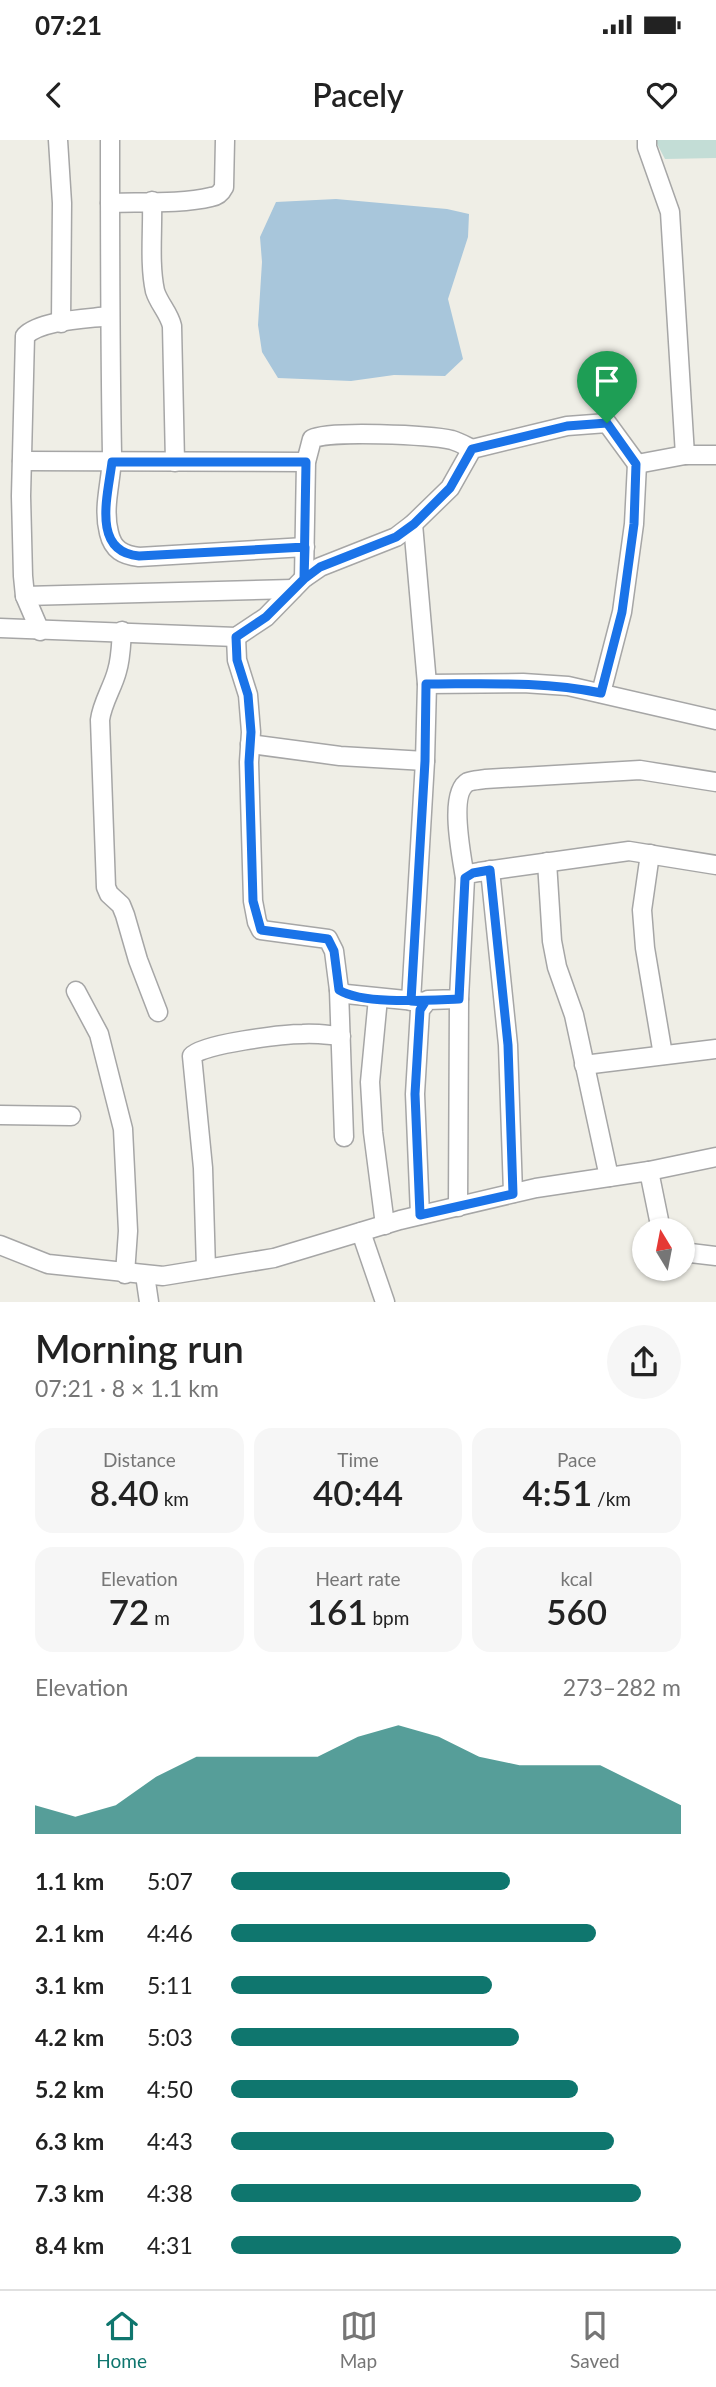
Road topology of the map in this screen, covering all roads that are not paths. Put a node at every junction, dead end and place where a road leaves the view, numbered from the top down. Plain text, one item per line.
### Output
1 (58, 140) edge
2 (110, 140) edge
3 (225, 140) edge
4 (647, 140) edge
5 (152, 201) junction
6 (110, 203) junction
7 (109, 316) junction
8 (61, 323) junction
9 (472, 449) junction
10 (685, 455) junction
11 (716, 455) edge
12 (22, 461) junction
13 (112, 462) junction
14 (175, 462) junction
15 (306, 462) junction
16 (636, 464) junction
17 (414, 524) junction
18 (305, 547) junction
19 (299, 584) junction
20 (25, 596) junction
21 (0, 628) edge
22 (40, 631) junction
23 (122, 631) junction
24 (236, 637) junction
25 (426, 684) junction
26 (601, 693) junction
27 (716, 720) edge
28 (250, 744) junction
29 (425, 761) junction
30 (716, 782) edge
31 (650, 854) junction
32 (547, 862) junction
33 (716, 865) edge
34 (490, 870) junction
35 (465, 878) junction
36 (339, 990) junction
37 (76, 991) dead end
38 (378, 998) junction
39 (459, 999) junction
40 (418, 1001) junction
41 (158, 1012) dead end
42 (341, 1036) junction
43 (716, 1049) edge
44 (663, 1055) junction
45 (584, 1065) junction
46 (0, 1115) edge
47 (71, 1116) dead end
48 (344, 1137) dead end
49 (716, 1157) edge
50 (649, 1171) junction
51 (609, 1178) junction
52 (513, 1194) junction
53 (458, 1207) junction
54 (420, 1215) junction
55 (659, 1218) edge
56 (385, 1224) junction
57 (361, 1232) junction
58 (0, 1245) edge
59 (695, 1254) edge
60 (716, 1256) edge
61 (206, 1269) junction
62 (125, 1274) junction
63 (145, 1275) junction
64 (149, 1302) edge
65 (385, 1302) edge

1 - 8 street
2 - 6 street
3 - 5 street
4 - 10 street
5 - 6 street
5 - 14 street
6 - 7 street
7 - 8 street
7 - 13 street
8 - 12 street
9 - 15 street
9 - 16 street
9 - 17 street
10 - 11 street
10 - 16 street
12 - 13 street
12 - 20 street
13 - 14 street
13 - 18 street
14 - 15 street
15 - 18 street
16 - 26 street
17 - 19 street
17 - 25 street
18 - 19 street
19 - 20 street
19 - 24 street
20 - 22 street
21 - 22 street
22 - 23 street
23 - 24 street
23 - 41 street
24 - 28 street
25 - 26 street
25 - 29 street
26 - 27 street
28 - 29 street
28 - 36 street
29 - 40 street
30 - 35 street
31 - 32 street
31 - 33 street
31 - 44 street
32 - 34 street
32 - 45 street
34 - 35 street
34 - 52 street
35 - 39 street
36 - 38 street
36 - 42 street
37 - 62 street
38 - 40 street
38 - 56 street
39 - 40 street
39 - 53 street
40 - 54 street
42 - 48 street
42 - 61 street
43 - 44 street
44 - 45 street
45 - 51 street
46 - 47 street
49 - 50 street
50 - 51 street
50 - 55 street
51 - 52 street
52 - 53 street
53 - 54 street
54 - 56 street
56 - 57 street
57 - 61 street
57 - 65 street
58 - 62 street
59 - 60 street
61 - 63 street
62 - 63 street
63 - 64 street

